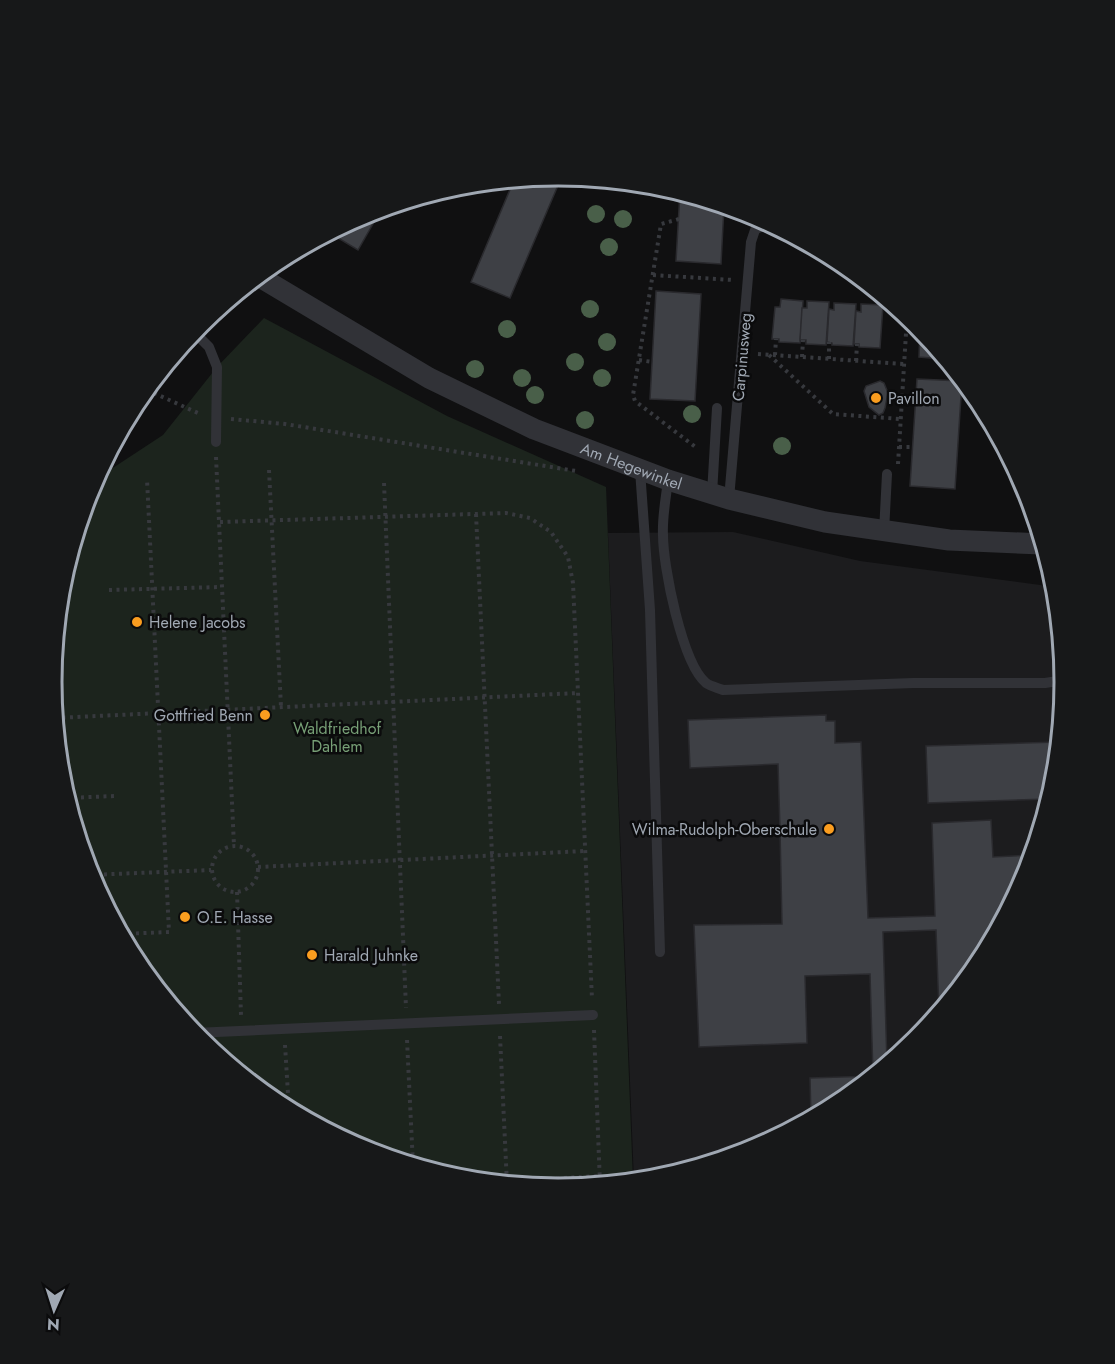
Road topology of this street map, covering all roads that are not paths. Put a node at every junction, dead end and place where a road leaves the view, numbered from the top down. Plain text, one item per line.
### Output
1 (757, 229) edge
2 (266, 281) edge
3 (201, 337) edge
4 (717, 408) dead end
5 (216, 442) road end
6 (640, 470) junction
7 (887, 474) dead end
8 (668, 480) junction
9 (720, 496) junction
10 (884, 532) junction
11 (1034, 544) edge
12 (1054, 682) edge
13 (660, 952) dead end
14 (593, 1015) road end
15 (206, 1032) edge

1 - 9 lane, Carpinusweg
2 - 6 street, Am Hegewinkel
3 - 5 lane
4 - 9 lane
6 - 8 street, Am Hegewinkel
6 - 13 lane
7 - 10 lane
8 - 9 street, Am Hegewinkel
8 - 12 lane
9 - 10 street, Am Hegewinkel
10 - 11 street, Am Hegewinkel
14 - 15 lane

